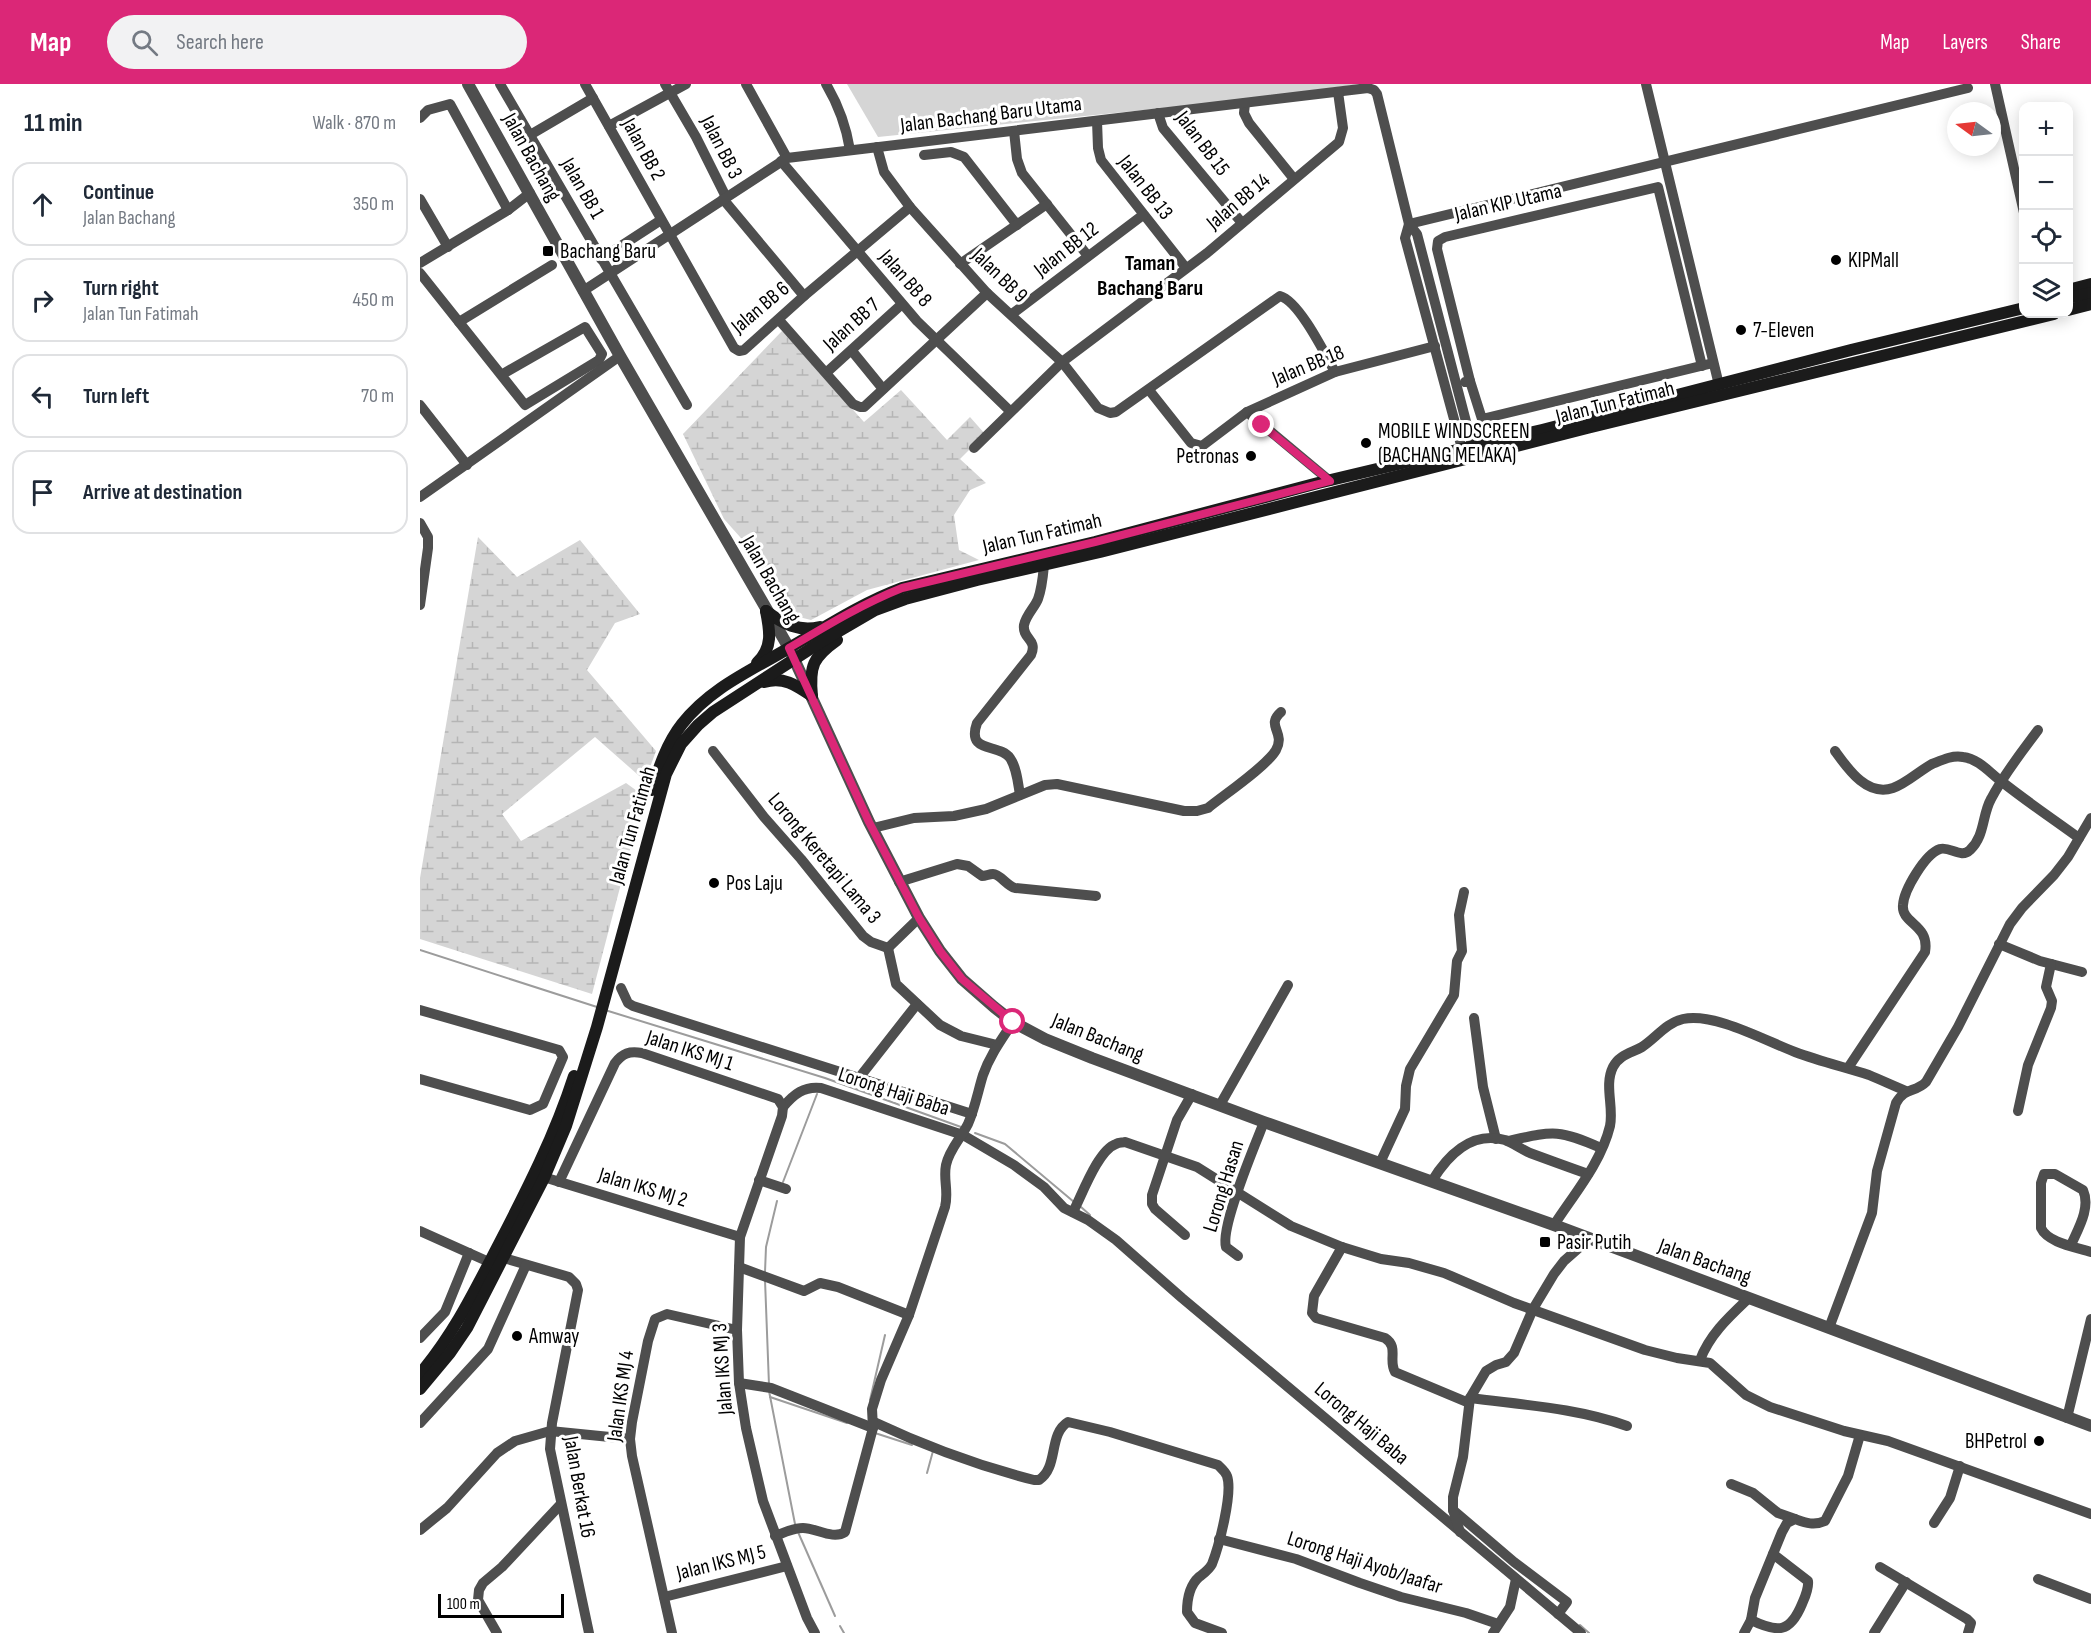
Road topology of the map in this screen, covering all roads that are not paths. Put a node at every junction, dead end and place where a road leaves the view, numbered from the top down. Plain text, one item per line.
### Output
1 (468, 84) edge
2 (500, 84) edge
3 (585, 84) edge
4 (686, 84) edge
5 (826, 84) edge
6 (1646, 84) edge
7 (1995, 84) edge
8 (750, 86) edge
9 (668, 88) edge
10 (1968, 88) dead end
11 (1338, 92) junction
12 (593, 98) junction
13 (1245, 103) junction
14 (1158, 113) junction
15 (420, 118) edge
16 (1096, 121) junction
17 (609, 126) junction
18 (1014, 130) junction
19 (530, 135) junction
20 (877, 147) junction
21 (850, 150) junction
22 (924, 155) dead end
23 (784, 160) junction
24 (1665, 162) junction
25 (1294, 179) junction
26 (530, 193) junction
27 (724, 198) junction
28 (420, 199) edge
29 (1047, 204) junction
30 (910, 207) junction
31 (508, 210) junction
32 (2023, 210) edge
33 (1143, 215) junction
34 (662, 220) junction
35 (1242, 223) junction
36 (1409, 224) junction
37 (1017, 225) junction
38 (669, 234) junction
39 (448, 247) junction
40 (856, 251) junction
41 (1088, 256) junction
42 (601, 259) junction
43 (420, 263) edge
44 (960, 264) junction
45 (552, 265) dead end
46 (1186, 268) junction
47 (420, 273) edge
48 (609, 274) junction
49 (2091, 284) edge
50 (2073, 289) edge
51 (583, 291) junction
52 (987, 293) junction
53 (2091, 293) edge
54 (804, 296) junction
55 (2073, 297) edge
56 (902, 304) junction
57 (2091, 304) edge
58 (2019, 307) edge
59 (2073, 310) edge
60 (2073, 313) edge
61 (1012, 314) junction
62 (2091, 315) edge
63 (2040, 318) edge
64 (779, 320) junction
65 (459, 322) junction
66 (936, 341) junction
67 (1435, 346) junction
68 (852, 351) junction
69 (620, 356) junction
70 (1062, 362) junction
71 (1714, 363) junction
72 (1702, 366) junction
73 (827, 372) junction
74 (1335, 372) junction
75 (501, 375) junction
76 (1470, 381) junction
77 (1456, 384) junction
78 (1719, 385) junction
79 (883, 389) junction
80 (1149, 390) junction
81 (687, 405) dead end
82 (422, 411) edge
83 (1010, 411) junction
84 (1247, 412) junction
85 (974, 448) dead end
86 (1469, 454) junction
87 (467, 465) junction
88 (1330, 481) junction
89 (420, 497) edge
90 (420, 523) edge
91 (1044, 565) junction
92 (420, 605) edge
93 (766, 611) junction
94 (861, 618) junction
95 (832, 622) junction
96 (791, 653) junction
97 (739, 676) junction
98 (752, 686) junction
99 (812, 696) junction
100 (1281, 712) dead end
101 (2038, 730) dead end
102 (712, 751) dead end
103 (1835, 751) dead end
104 (2001, 781) junction
105 (1020, 795) junction
106 (2091, 818) edge
107 (873, 828) junction
108 (2079, 838) junction
109 (899, 882) junction
110 (1464, 892) dead end
111 (1096, 896) dead end
112 (919, 918) junction
113 (1999, 944) junction
114 (888, 948) junction
115 (2051, 964) junction
116 (2082, 972) dead end
117 (1288, 985) dead end
118 (621, 988) dead end
119 (602, 996) junction
120 (917, 1004) junction
121 (420, 1010) edge
122 (1474, 1018) dead end
123 (1013, 1022) junction
124 (997, 1045) junction
125 (1848, 1068) junction
126 (859, 1078) junction
127 (420, 1079) edge
128 (1906, 1091) junction
129 (1192, 1094) junction
130 (780, 1103) junction
131 (1220, 1105) junction
132 (2018, 1111) dead end
133 (972, 1114) junction
134 (1264, 1122) junction
135 (963, 1135) junction
136 (1496, 1138) junction
137 (1508, 1141) junction
138 (1601, 1148) junction
139 (1165, 1155) junction
140 (1380, 1162) junction
141 (1588, 1174) junction
142 (539, 1176) junction
143 (759, 1180) junction
144 (1432, 1181) junction
145 (559, 1182) junction
146 (786, 1189) dead end
147 (1237, 1194) junction
148 (1076, 1207) junction
149 (1554, 1225) junction
150 (420, 1231) edge
151 (1185, 1235) dead end
152 (740, 1237) junction
153 (1589, 1239) junction
154 (2071, 1245) junction
155 (1342, 1247) junction
156 (2091, 1252) edge
157 (469, 1253) junction
158 (1238, 1256) dead end
159 (495, 1258) junction
160 (526, 1265) junction
161 (739, 1267) junction
162 (1749, 1298) junction
163 (1533, 1309) junction
164 (909, 1315) junction
165 (2091, 1319) edge
166 (1829, 1328) junction
167 (737, 1330) junction
168 (420, 1338) edge
169 (1700, 1360) junction
170 (420, 1374) edge
171 (739, 1383) junction
172 (420, 1389) edge
173 (1470, 1400) junction
174 (2067, 1418) junction
175 (420, 1423) edge
176 (873, 1425) junction
177 (1628, 1426) dead end
178 (2091, 1426) edge
179 (550, 1431) junction
180 (1860, 1435) junction
181 (630, 1439) junction
182 (1960, 1466) junction
183 (1731, 1484) dead end
184 (561, 1504) junction
185 (1454, 1512) junction
186 (2091, 1514) edge
187 (1795, 1519) junction
188 (1934, 1523) dead end
189 (1459, 1529) junction
190 (420, 1530) edge
191 (776, 1536) junction
192 (1219, 1539) junction
193 (1773, 1554) junction
194 (787, 1566) junction
195 (1880, 1567) dead end
196 (2038, 1579) dead end
197 (1516, 1580) junction
198 (1906, 1582) junction
199 (664, 1597) junction
200 (2091, 1599) edge
201 (1560, 1611) junction
202 (1751, 1620) junction
203 (1496, 1629) edge
204 (497, 1633) edge
205 (589, 1633) edge
206 (672, 1633) edge
207 (815, 1633) edge
208 (1222, 1633) edge
209 (1581, 1633) edge
210 (1744, 1633) edge
211 (1874, 1633) edge
212 (1968, 1633) edge

1 - 26 street, Jalan Bachang
2 - 19 street, Jalan BB 1
3 - 12 street, Jalan BB 2
4 - 9 street
5 - 21 street
6 - 24 street
7 - 32 street
8 - 23 street, Jalan BB 8
9 - 17 street
9 - 27 street, Jalan BB 3
10 - 24 street
11 - 13 street, Jalan Bachang Baru Utama
11 - 25 street, Jalan BB 14
11 - 36 street, Jalan Bachang Baru Utama
12 - 17 street, Jalan BB 2
12 - 19 street
13 - 14 street, Jalan Bachang Baru Utama
13 - 25 street
14 - 16 street, Jalan Bachang Baru Utama
14 - 35 street, Jalan BB 15
15 - 31 street
16 - 18 street, Jalan Bachang Baru Utama
16 - 33 street, Jalan BB 13
17 - 34 street, Jalan BB 2
18 - 20 street, Jalan Bachang Baru Utama
18 - 29 street
19 - 42 street, Jalan BB 1
20 - 21 street, Jalan Bachang Baru Utama
20 - 30 street, Jalan BB 9
21 - 23 street, Jalan Bachang Baru Utama
22 - 37 street
23 - 27 street, Jalan Bachang Baru Utama
23 - 40 street, Jalan BB 8
24 - 36 street
24 - 71 street
25 - 35 street, Jalan BB 14
26 - 31 street
26 - 51 street, Jalan Bachang
27 - 38 street, Jalan Bachang Baru Utama
27 - 54 street, Jalan BB 3
28 - 39 street
29 - 37 street
29 - 41 street
30 - 40 street, Jalan BB 6
30 - 44 street, Jalan BB 9
31 - 39 street
33 - 41 street, Jalan BB 12
33 - 46 street, Jalan BB 13
34 - 38 street, Jalan BB 2
34 - 42 street
35 - 46 street, Jalan BB 14
36 - 67 street
36 - 77 street
37 - 44 street
38 - 48 street, Jalan Bachang Baru Utama
38 - 64 street, Jalan BB 6
39 - 43 street
40 - 54 street, Jalan BB 6
40 - 56 street, Jalan BB 8
41 - 61 street, Jalan BB 12
42 - 48 street, Jalan BB 1
44 - 52 street, Jalan BB 9
45 - 65 street
46 - 70 street, Jalan BB 14
47 - 65 street
48 - 51 street, Jalan Bachang Baru Utama
48 - 81 street, Jalan BB 1
49 - 50 main road
51 - 69 street, Jalan Bachang
52 - 61 street, Jalan BB 9
52 - 66 street
53 - 55 main road
54 - 64 street, Jalan BB 6
56 - 66 street, Jalan BB 8
56 - 68 street, Jalan BB 7
57 - 59 main road
58 - 78 main road, Jalan Tun Fatimah
60 - 62 main road
61 - 70 street, Jalan BB 9
63 - 86 main road, Jalan Tun Fatimah
64 - 73 street
65 - 75 street
66 - 79 street
66 - 83 street, Jalan BB 8
67 - 74 street, Jalan BB 18
67 - 86 street
68 - 73 street, Jalan BB 7
68 - 79 street
69 - 87 street
69 - 93 street, Jalan Bachang
70 - 80 street, Jalan BB 9
70 - 83 street, Jalan BB 14
71 - 72 street, Jalan KIP Utama
71 - 78 street
72 - 76 street, Jalan KIP Utama
72 - 76 street, Jalan KIP Utama
73 - 79 street
74 - 80 street
74 - 84 street, Jalan BB 18
75 - 75 street
76 - 77 street
77 - 86 street
78 - 86 main road, Jalan Tun Fatimah
80 - 84 street, Jalan BB 18
82 - 87 street
83 - 85 street, Jalan BB 14
84 - 88 street
86 - 88 main road, Jalan Tun Fatimah
86 - 91 main road, Jalan Tun Fatimah
87 - 89 street
88 - 95 main road, Jalan Tun Fatimah
90 - 92 street
91 - 94 main road, Jalan Tun Fatimah
91 - 105 street
93 - 95 main road
93 - 96 street, Jalan Bachang
93 - 97 main road
94 - 96 main road, Jalan Tun Fatimah
94 - 99 main road
95 - 96 main road, Jalan Tun Fatimah
96 - 97 main road, Jalan Tun Fatimah
96 - 98 main road, Jalan Tun Fatimah
96 - 99 street, Jalan Bachang
97 - 119 main road, Jalan Tun Fatimah
98 - 99 main road
98 - 119 main road, Jalan Tun Fatimah
99 - 107 street, Jalan Bachang
100 - 105 street
101 - 104 street
102 - 114 street, Lorong Keretapi Lama 3
103 - 104 street
104 - 108 street
104 - 125 street
105 - 107 street
106 - 108 street
107 - 109 street, Jalan Bachang
108 - 113 street
109 - 111 street
109 - 112 street, Jalan Bachang
110 - 140 street
112 - 114 street, Lorong Keretapi Lama 3
112 - 123 street, Jalan Bachang
113 - 115 street
113 - 128 street
114 - 120 street
115 - 116 street
115 - 132 street
117 - 131 street
118 - 126 street
119 - 142 main road, Jalan Tun Fatimah
120 - 124 street
120 - 126 street
121 - 127 street
122 - 136 street
123 - 124 street
123 - 129 street, Jalan Bachang
124 - 133 street
125 - 128 street
125 - 138 street
126 - 133 street
128 - 166 street
129 - 131 street, Jalan Bachang
129 - 139 street
130 - 135 street, Lorong Haji Baba
130 - 143 street, Jalan IKS MJ 3
130 - 145 street, Jalan IKS MJ 1
131 - 134 street, Jalan Bachang
133 - 135 street
134 - 140 street, Jalan Bachang
134 - 147 street, Lorong Hasan
135 - 148 street, Lorong Haji Baba
135 - 164 street
136 - 137 street
136 - 144 street
137 - 138 street
137 - 141 street
138 - 141 street
139 - 147 street
139 - 148 street
139 - 151 street
140 - 144 street, Jalan Bachang
141 - 149 street
142 - 145 street, Jalan IKS MJ 2
142 - 159 main road, Jalan Tun Fatimah
143 - 146 street
143 - 152 street, Jalan IKS MJ 3
144 - 149 street, Jalan Bachang
145 - 152 street, Jalan IKS MJ 2
147 - 155 street
147 - 158 street, Lorong Hasan
148 - 189 street, Lorong Haji Baba
149 - 153 street, Jalan Bachang
150 - 157 street, Jalan Berkat 16
152 - 161 street, Jalan IKS MJ 3
153 - 162 street, Jalan Bachang
153 - 163 street
154 - 154 street
154 - 156 street
155 - 163 street
155 - 173 street
157 - 159 street, Jalan Berkat 16
157 - 168 street
159 - 160 street, Jalan Berkat 16
159 - 170 main road, Jalan Tun Fatimah
159 - 172 main road, Jalan Tun Fatimah
160 - 175 street
160 - 179 street, Jalan Berkat 16
161 - 164 street
161 - 167 street, Jalan IKS MJ 3
162 - 166 street, Jalan Bachang
162 - 169 street
163 - 169 street
163 - 173 street
164 - 176 street
165 - 174 street
166 - 174 street, Jalan Bachang
167 - 171 street, Jalan IKS MJ 3
167 - 181 street, Jalan IKS MJ 4
169 - 180 street
171 - 176 street
171 - 191 street, Jalan IKS MJ 3
173 - 177 street
173 - 185 street
174 - 178 street, Jalan Bachang
176 - 191 street
176 - 192 street
179 - 181 street
179 - 184 street, Jalan Berkat 16
179 - 190 street
180 - 182 street
180 - 187 street
181 - 199 street, Jalan IKS MJ 4
182 - 186 street
182 - 188 street
183 - 187 street
184 - 204 street
184 - 205 street, Jalan Berkat 16
185 - 189 street
185 - 201 street
187 - 193 street
189 - 197 street, Lorong Haji Baba
191 - 194 street, Jalan IKS MJ 3
192 - 203 street, Lorong Haji Ayob/Jaafar
192 - 208 street
193 - 202 street
193 - 202 street
194 - 199 street, Jalan IKS MJ 5
194 - 207 street, Jalan IKS MJ 3
195 - 198 street
196 - 200 street
197 - 201 street, Lorong Haji Baba
197 - 203 street
198 - 211 street
198 - 212 street
199 - 206 street, Jalan IKS MJ 4
201 - 209 street
202 - 210 street

